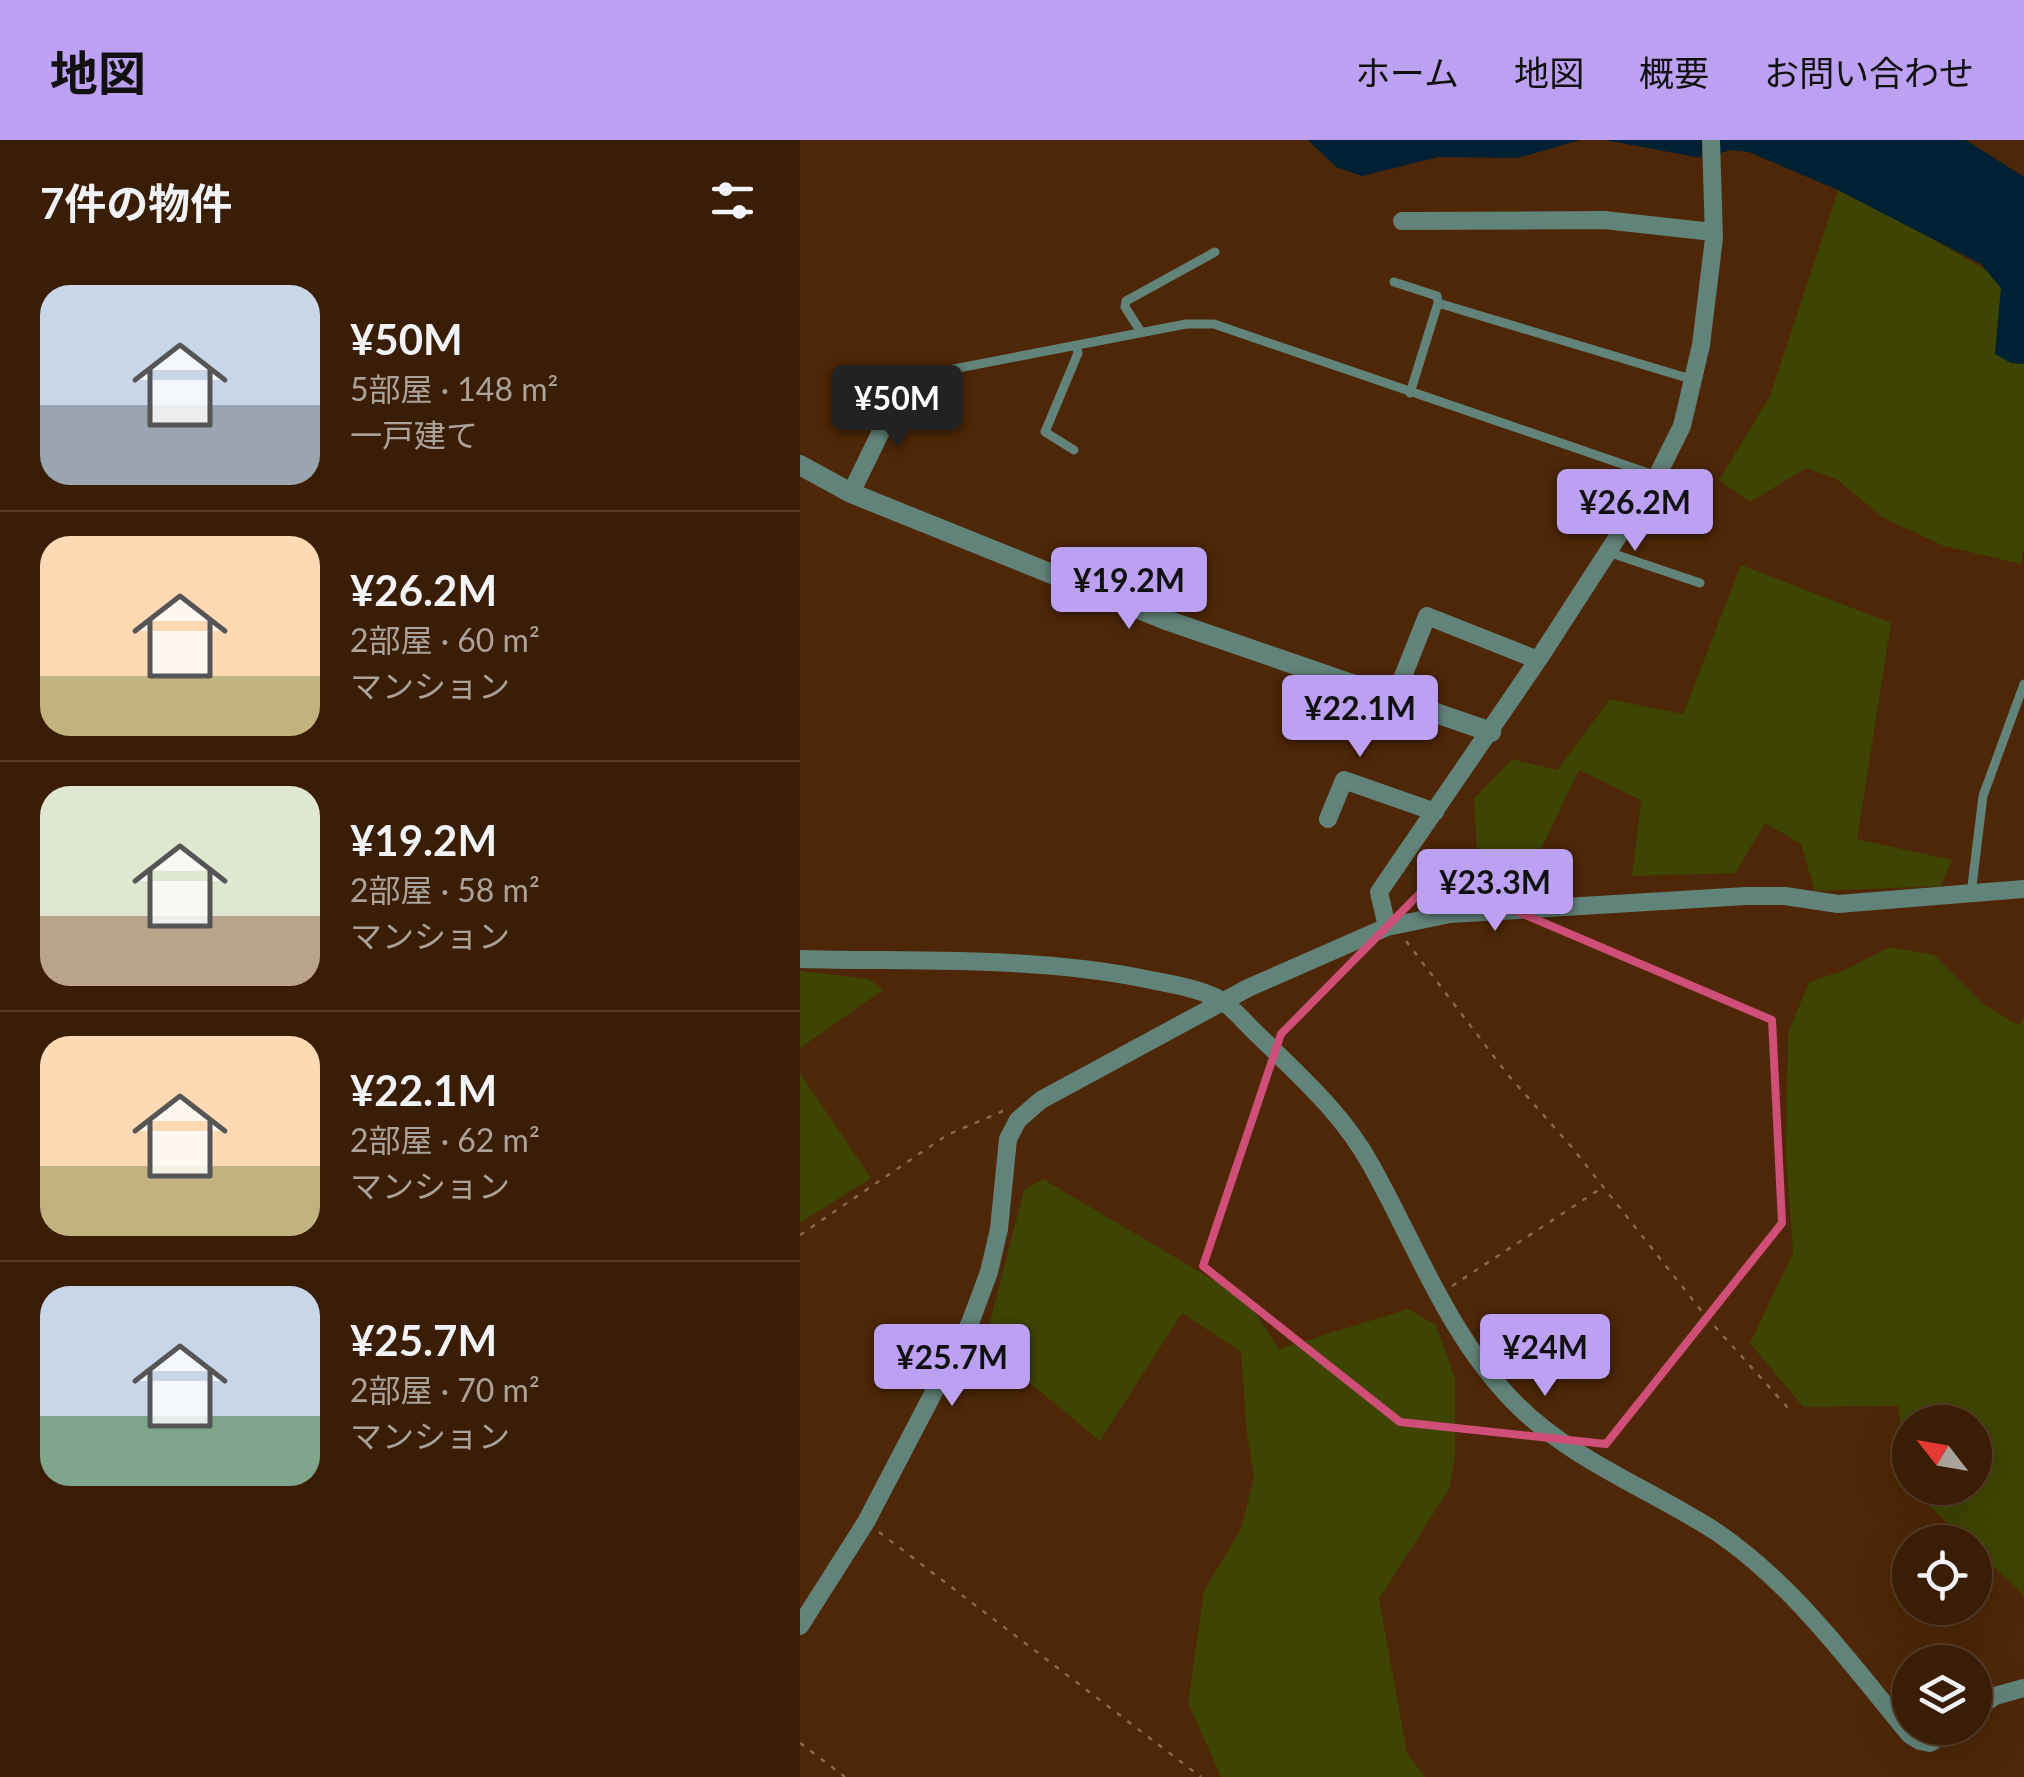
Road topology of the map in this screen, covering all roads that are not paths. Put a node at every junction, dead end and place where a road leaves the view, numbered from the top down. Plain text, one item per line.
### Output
1 (1711, 140) edge
2 (1402, 221) dead end
3 (1713, 232) junction
4 (1215, 252) dead end
5 (1394, 282) dead end
6 (1438, 303) junction
7 (1141, 332) junction
8 (1076, 345) junction
9 (907, 378) joint
10 (1694, 380) junction
11 (1410, 393) junction
12 (1074, 450) dead end
13 (800, 465) edge
14 (1657, 476) junction
15 (851, 493) junction
16 (1608, 552) junction
17 (1700, 583) dead end
18 (1538, 660) junction
19 (2024, 684) edge
20 (1394, 699) junction
21 (1491, 732) junction
22 (1434, 812) junction
23 (1328, 819) dead end
24 (2024, 889) edge
25 (1971, 894) junction
26 (1391, 926) junction
27 (800, 959) edge
28 (1225, 1003) junction
29 (800, 1626) edge
30 (2024, 1688) edge
31 (1992, 1698) edge
32 (1892, 1710) edge

1 - 3 street
2 - 3 street
3 - 10 street
4 - 7 lane
5 - 6 lane
6 - 10 lane
6 - 11 lane
7 - 8 lane
7 - 11 lane
8 - 9 lane
8 - 12 lane
9 - 15 street
10 - 14 street
11 - 14 lane
13 - 15 street
14 - 16 street
15 - 20 street
16 - 17 lane
16 - 18 street
18 - 20 street
18 - 21 street
19 - 25 lane
20 - 21 street
21 - 22 street
22 - 23 street
22 - 26 street
24 - 25 street
25 - 26 street
26 - 28 street
27 - 28 street
28 - 29 street
28 - 32 street
30 - 31 street

